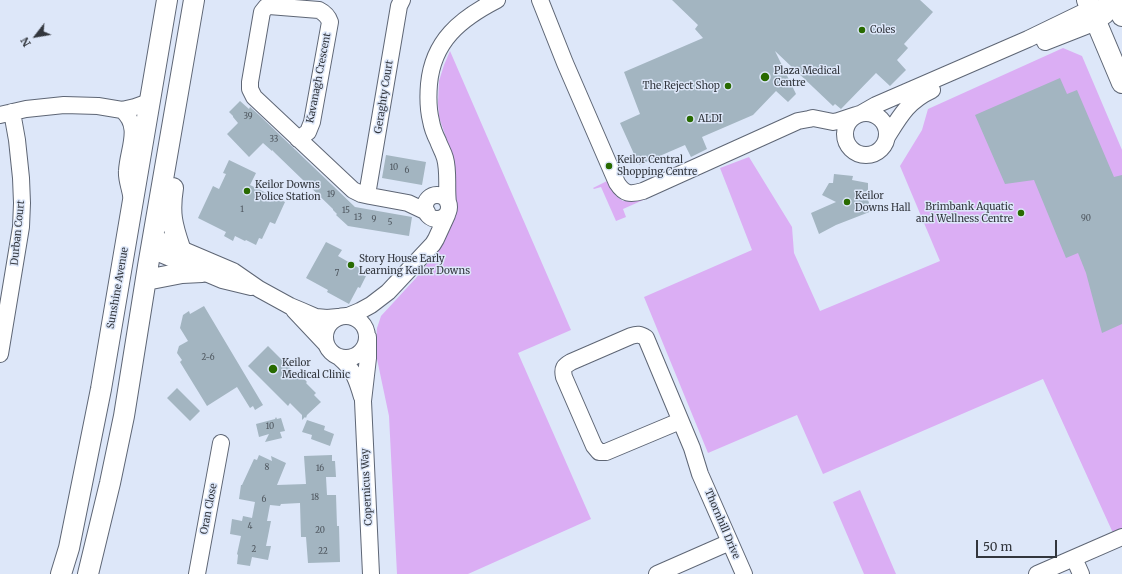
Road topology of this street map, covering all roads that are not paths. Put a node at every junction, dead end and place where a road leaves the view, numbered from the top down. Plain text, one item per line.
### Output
1 (167, 0) edge
2 (194, 0) edge
3 (402, 0) edge
4 (496, 0) edge
5 (540, 0) edge
6 (1118, 7) edge
7 (1091, 10) edge
8 (180, 79) junction
9 (1122, 83) edge
10 (149, 102) junction
11 (122, 110) junction
12 (6, 113) edge
13 (859, 114) junction
14 (810, 119) junction
15 (887, 137) junction
16 (298, 139) junction
17 (438, 141) junction
18 (850, 148) junction
19 (367, 195) junction
20 (133, 204) junction
21 (429, 206) junction
22 (447, 209) junction
23 (128, 236) junction
24 (152, 244) junction
25 (180, 248) junction
26 (416, 261) junction
27 (202, 272) junction
28 (146, 280) junction
29 (259, 289) junction
30 (388, 292) junction
31 (290, 306) junction
32 (343, 317) junction
33 (367, 334) junction
34 (326, 344) junction
35 (0, 354) edge
36 (340, 358) junction
37 (363, 401) junction
38 (680, 421) junction
39 (221, 443) dead end
40 (1122, 537) edge
41 (730, 542) junction
42 (1074, 558) junction
43 (61, 574) edge
44 (88, 574) edge
45 (197, 574) edge
46 (371, 574) edge
47 (657, 574) edge
48 (744, 574) edge
49 (1037, 574) edge
50 (1081, 574) edge

1 - 10 main road, Sunshine Avenue
2 - 8 main road
3 - 19 street, Geraghty Court
4 - 17 street
5 - 14 street
6 - 7 street
7 - 9 main road
7 - 13 street
7 - 15 street
8 - 24 main road
8 - 25 main road
10 - 11 street
10 - 20 main road, Sunshine Avenue
11 - 12 street
11 - 20 street
12 - 35 street, Durban Court
13 - 14 street
13 - 15 street
13 - 18 street
14 - 18 street
15 - 18 street
16 - 16 street, Kavanagh Crescent
16 - 19 street, Kavanagh Crescent
17 - 21 street
17 - 22 street
19 - 21 street, Kavanagh Crescent
20 - 23 main road, Sunshine Avenue
21 - 22 street, Kavanagh Crescent
21 - 26 street
22 - 26 street
23 - 24 main road
23 - 43 main road, Sunshine Avenue
24 - 25 street
24 - 27 street
24 - 28 main road
25 - 29 street
26 - 30 street
27 - 28 main road
27 - 29 street
28 - 44 main road
29 - 31 street
30 - 32 street
30 - 33 street
31 - 32 street
31 - 34 street
32 - 33 street
32 - 34 street
33 - 36 street
33 - 37 street, Copernicus Way
34 - 36 street
36 - 37 street, Copernicus Way
37 - 46 street, Copernicus Way
38 - 38 street, Thornhill Drive
38 - 41 street, Thornhill Drive
39 - 45 street, Oran Close
40 - 42 street
41 - 47 street
41 - 48 street, Thornhill Drive
42 - 49 street
42 - 50 street

